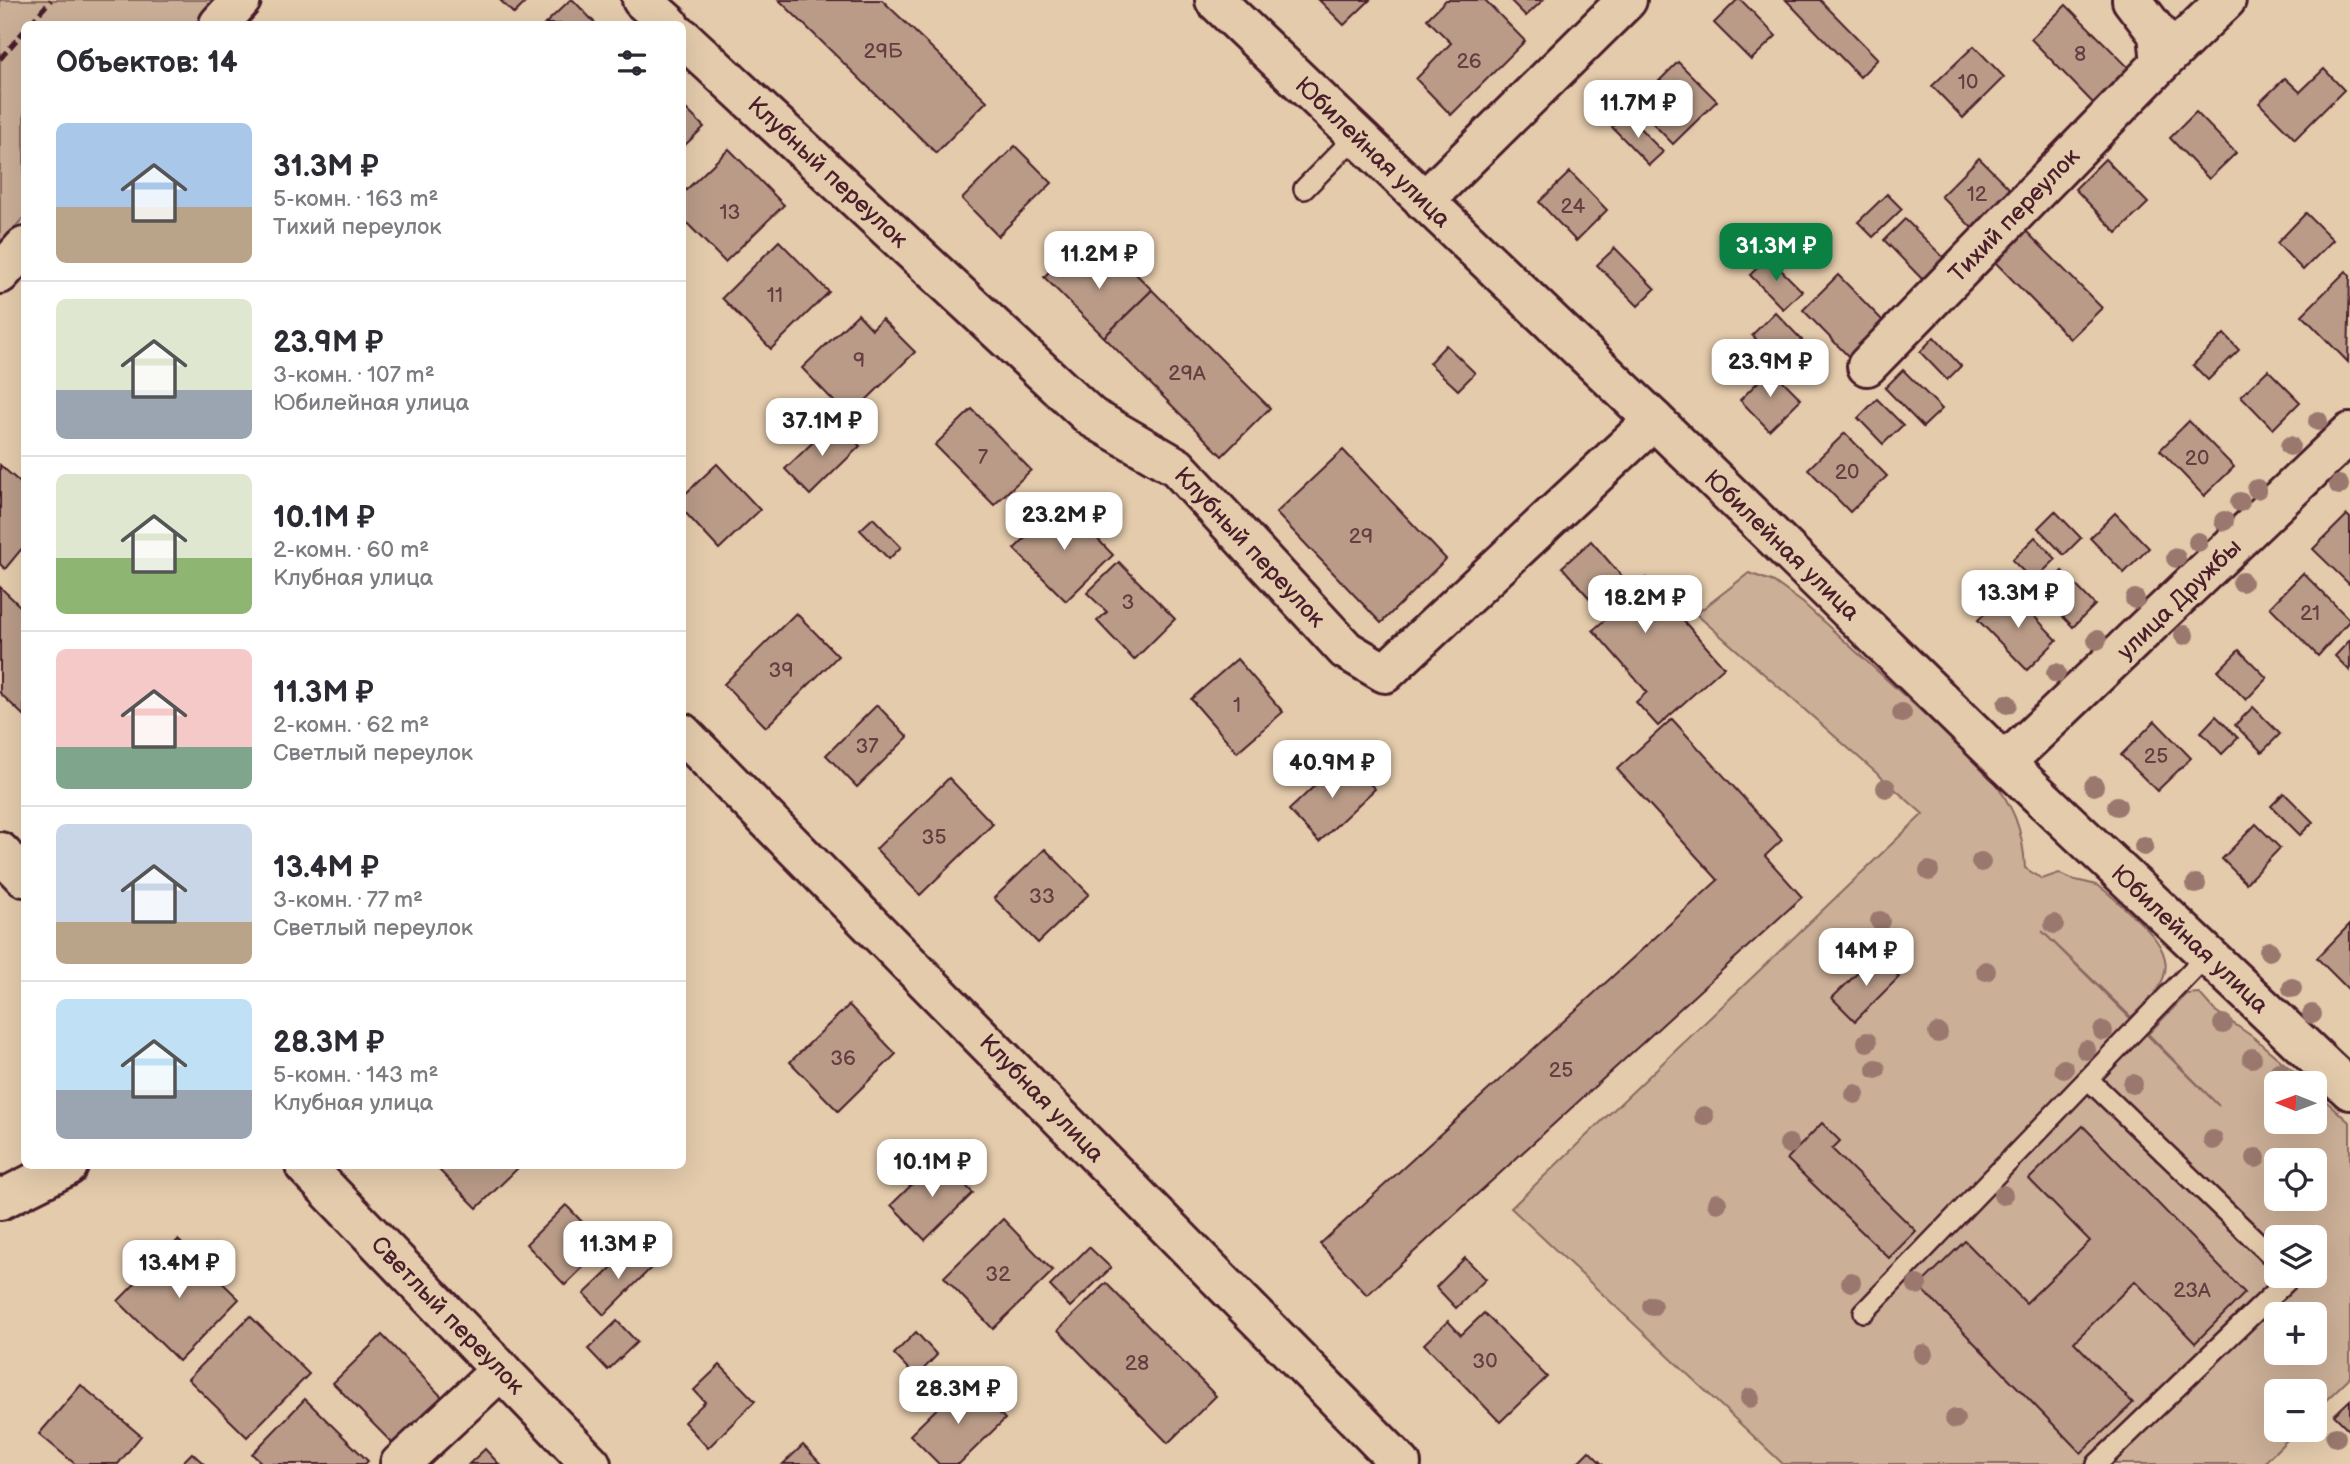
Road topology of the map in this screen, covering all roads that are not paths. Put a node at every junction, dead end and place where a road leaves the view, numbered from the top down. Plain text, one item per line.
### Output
1 (241, 0) edge
2 (642, 0) edge
3 (1215, 0) edge
4 (1627, 0) edge
5 (2132, 0) edge
6 (2226, 0) edge
7 (222, 21) edge
8 (666, 21) edge
9 (686, 41) edge
10 (2161, 63) junction
11 (1356, 136) junction
12 (1304, 189) dead end
13 (1424, 201) junction
14 (21, 250) edge
15 (0, 274) edge
16 (1867, 366) dead end
17 (1654, 420) junction
18 (2350, 433) edge
19 (686, 737) edge
20 (2005, 763) junction
21 (0, 852) edge
22 (21, 874) edge
23 (2207, 955) junction
24 (2088, 1080) junction
25 (2347, 1081) edge
26 (62, 1169) edge
27 (308, 1169) edge
28 (0, 1200) edge
29 (2264, 1249) edge
30 (2279, 1288) edge
31 (1864, 1312) dead end
32 (501, 1370) junction
33 (400, 1464) edge
34 (590, 1464) edge
35 (1401, 1464) edge
36 (2096, 1464) edge

1 - 7 street
2 - 8 street
3 - 11 street, Юбилейная улица
4 - 13 street
5 - 10 street
6 - 10 street, Тихий переулок
9 - 17 street, Клубный переулок
10 - 16 street, Тихий переулок
11 - 12 lane
11 - 13 street, Юбилейная улица
13 - 17 street, Юбилейная улица
14 - 15 street
17 - 20 street, Юбилейная улица
18 - 20 street, улица Дружбы
19 - 35 street, Клубная улица
20 - 23 street, Юбилейная улица
21 - 22 street
23 - 24 lane
23 - 25 street, Юбилейная улица
24 - 29 lane
24 - 31 lane
26 - 28 street
27 - 32 street, Светлый переулок
30 - 36 lane
32 - 33 street
32 - 34 street, Светлый переулок

